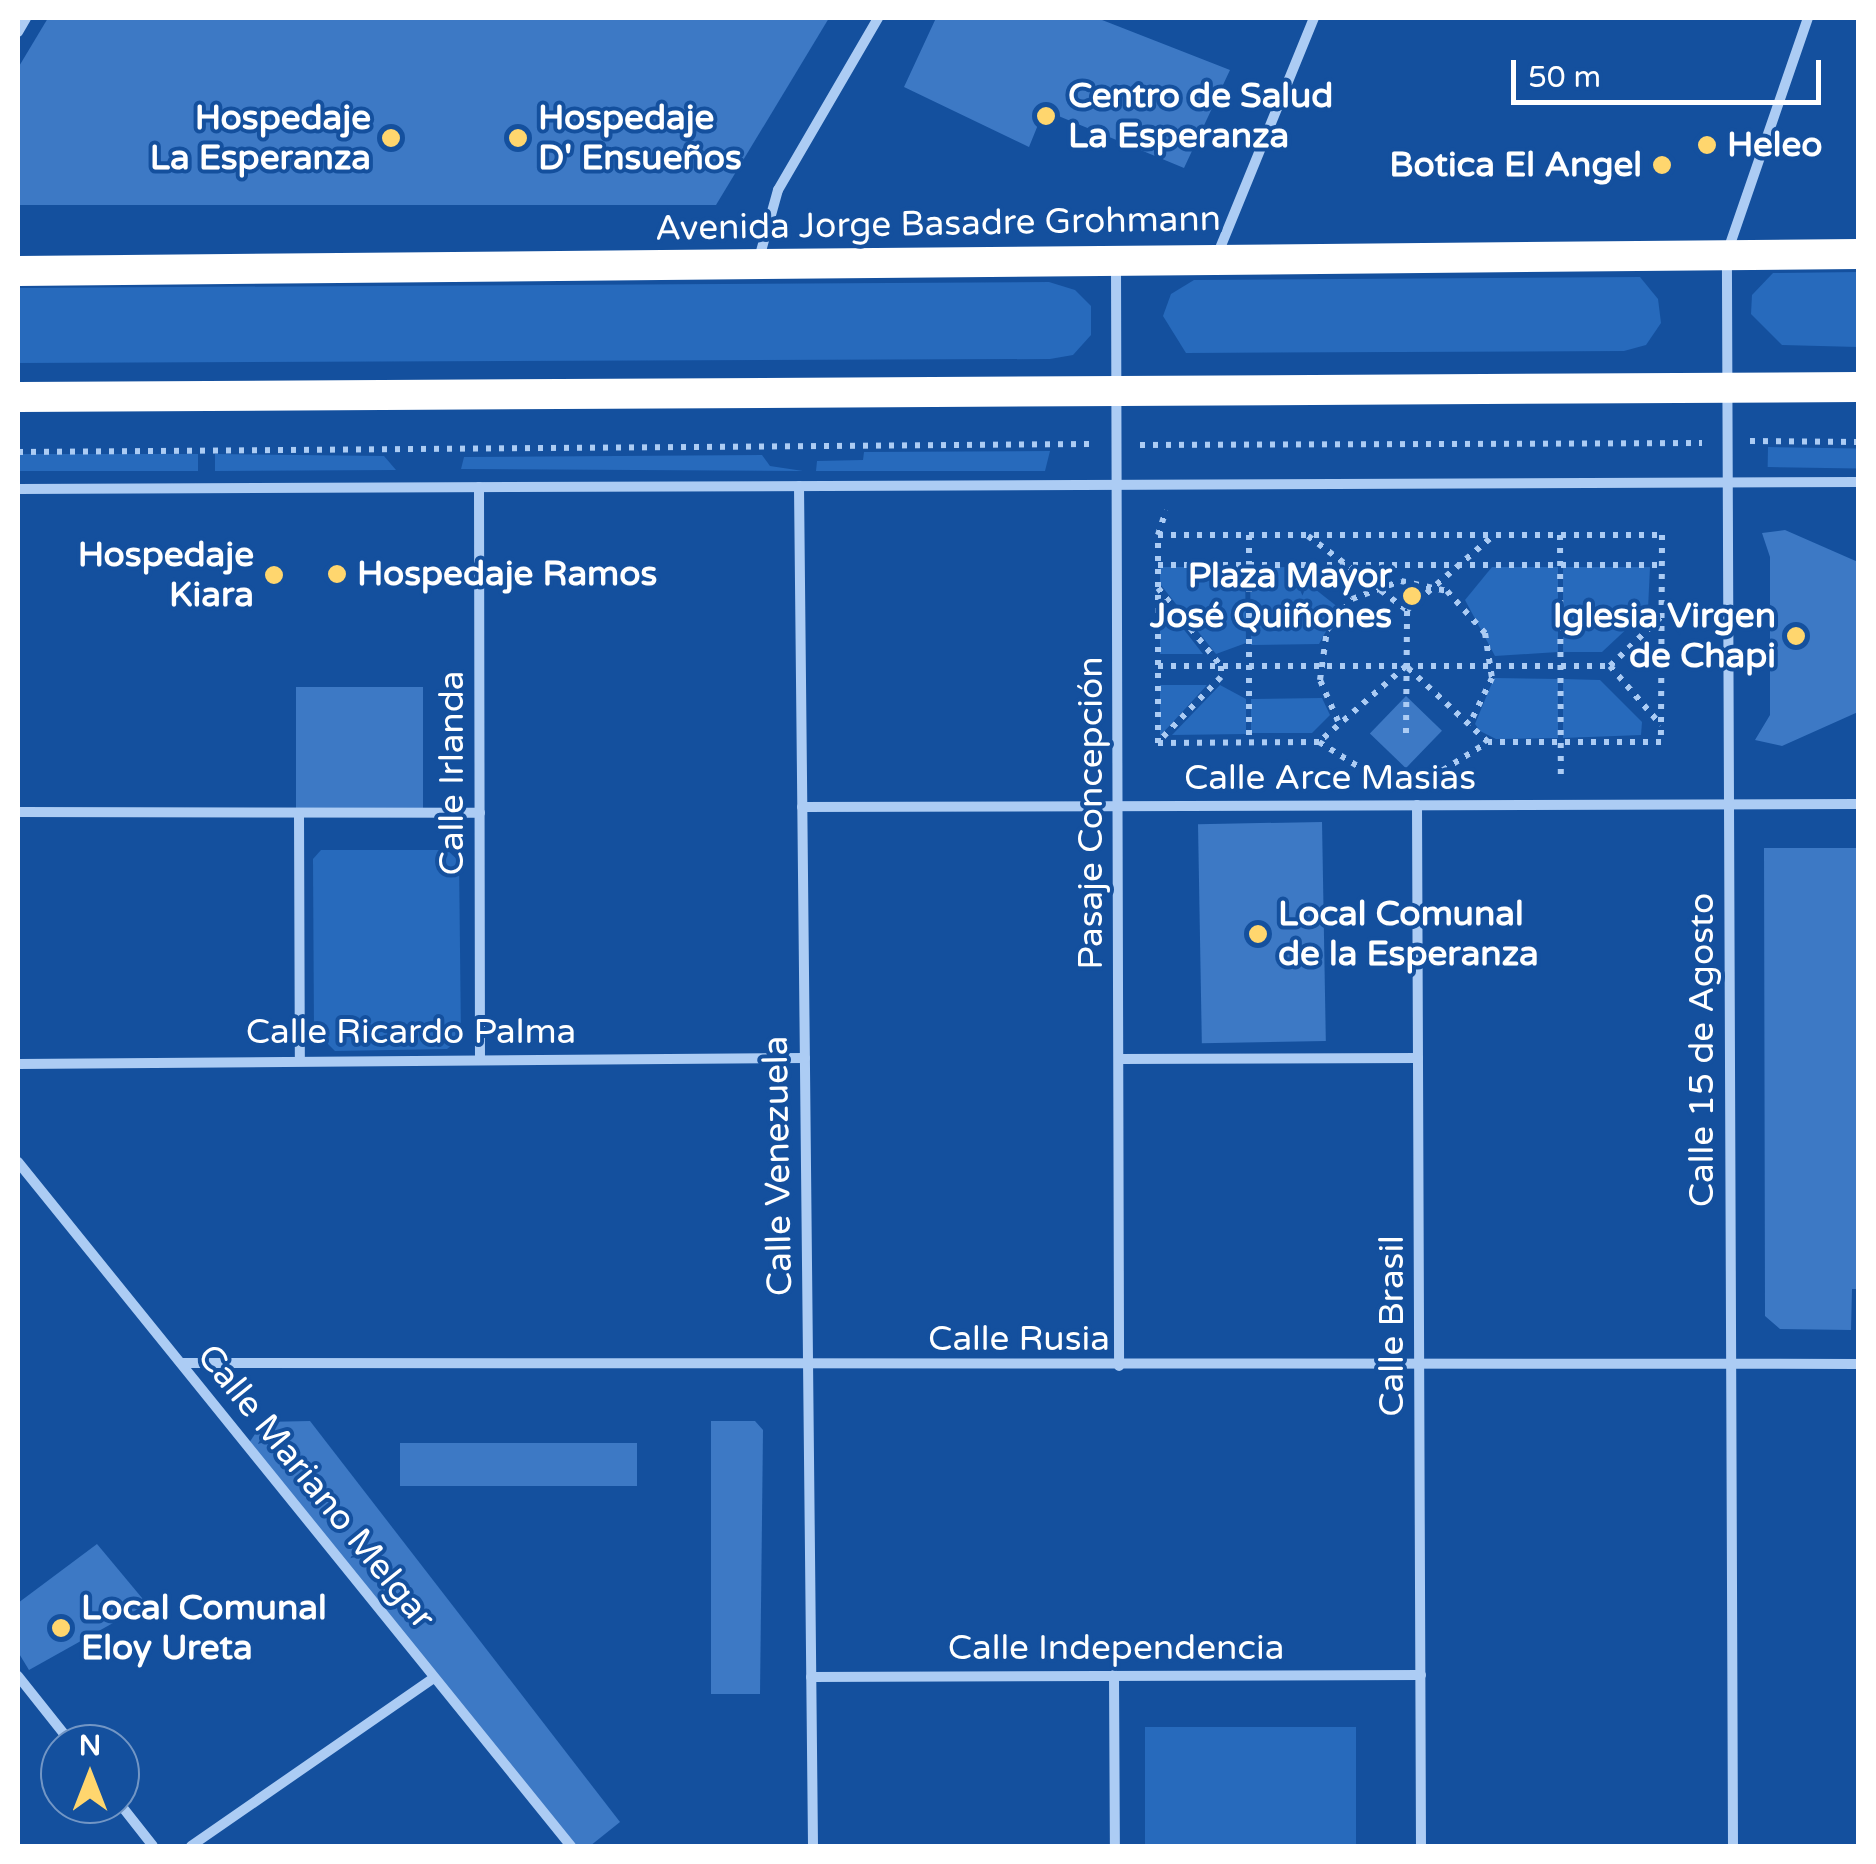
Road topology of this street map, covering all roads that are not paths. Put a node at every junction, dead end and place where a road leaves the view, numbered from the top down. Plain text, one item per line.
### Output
1 (26, 18) edge
2 (878, 18) edge
3 (1314, 18) edge
4 (1808, 18) edge
5 (18, 32) edge
6 (1727, 252) junction
7 (1858, 254) edge
8 (1216, 259) junction
9 (1116, 260) junction
10 (757, 263) junction
11 (18, 270) edge
12 (1858, 387) edge
13 (1728, 388) junction
14 (1116, 391) junction
15 (18, 397) edge
16 (1728, 482) junction
17 (1858, 482) edge
18 (1117, 484) junction
19 (799, 486) junction
20 (479, 487) junction
21 (18, 488) edge
22 (1729, 804) junction
23 (1858, 804) edge
24 (1418, 805) junction
25 (1118, 806) junction
26 (802, 807) junction
27 (18, 812) edge
28 (480, 813) junction
29 (299, 814) junction
30 (804, 1058) junction
31 (1418, 1058) junction
32 (480, 1059) junction
33 (1119, 1059) junction
34 (300, 1060) junction
35 (18, 1064) edge
36 (18, 1162) edge
37 (180, 1364) junction
38 (1731, 1364) junction
39 (1858, 1364) edge
40 (1419, 1365) junction
41 (1120, 1366) junction
42 (808, 1367) junction
43 (1421, 1675) junction
44 (18, 1676) edge
45 (1114, 1676) junction
46 (811, 1677) junction
47 (434, 1678) junction
48 (56, 1724) edge
49 (136, 1824) edge
50 (153, 1846) edge
51 (191, 1846) edge
52 (571, 1846) edge
53 (813, 1846) edge
54 (1115, 1846) edge
55 (1421, 1846) edge
56 (1733, 1846) edge

1 - 5 street
2 - 10 street
3 - 8 street
4 - 6 street, Calle 15 de Agosto
6 - 7 highway, Avenida Jorge Basadre Grohmann
6 - 8 highway, Avenida Jorge Basadre Grohmann
6 - 13 street, Calle 15 de Agosto
8 - 9 highway, Avenida Jorge Basadre Grohmann
9 - 10 highway, Avenida Jorge Basadre Grohmann
9 - 14 street, Pasaje Concepción
10 - 11 highway, Avenida Jorge Basadre Grohmann
12 - 13 highway
13 - 14 highway
13 - 16 street, Calle 15 de Agosto
14 - 15 highway
14 - 18 street, Pasaje Concepción
16 - 17 street
16 - 18 street
16 - 22 street, Calle 15 de Agosto
18 - 19 street
18 - 25 street, Pasaje Concepción
19 - 20 street
19 - 26 street, Calle Venezuela
20 - 21 street
20 - 28 street, Calle Irlanda
22 - 23 street, Calle Arce Masias
22 - 24 street, Calle Arce Masias
22 - 38 street, Calle 15 de Agosto
24 - 25 street, Calle Arce Masias
24 - 31 street, Calle Brasil
25 - 26 street, Calle Arce Masias
25 - 33 street, Pasaje Concepción
26 - 30 street, Calle Venezuela
27 - 29 street
28 - 29 street
28 - 32 street, Calle Irlanda
29 - 34 street
30 - 32 street, Calle Ricardo Palma
30 - 42 street, Calle Venezuela
31 - 33 street
31 - 40 street, Calle Brasil
32 - 34 street, Calle Ricardo Palma
33 - 41 street, Pasaje Concepción
34 - 35 street, Calle Ricardo Palma
36 - 37 street, Calle Mariano Melgar
37 - 42 street, Calle Rusia
37 - 47 street, Calle Mariano Melgar
38 - 39 street, Calle Rusia
38 - 40 street, Calle Rusia
38 - 56 street, Calle 15 de Agosto
40 - 41 street, Calle Rusia
40 - 43 street, Calle Brasil
41 - 42 street, Calle Rusia
42 - 46 street, Calle Venezuela
43 - 45 street, Calle Independencia
43 - 55 street, Calle Brasil
44 - 48 street
45 - 46 street, Calle Independencia
45 - 54 street
46 - 53 street, Calle Venezuela
47 - 51 street
47 - 52 street, Calle Mariano Melgar
49 - 50 street

